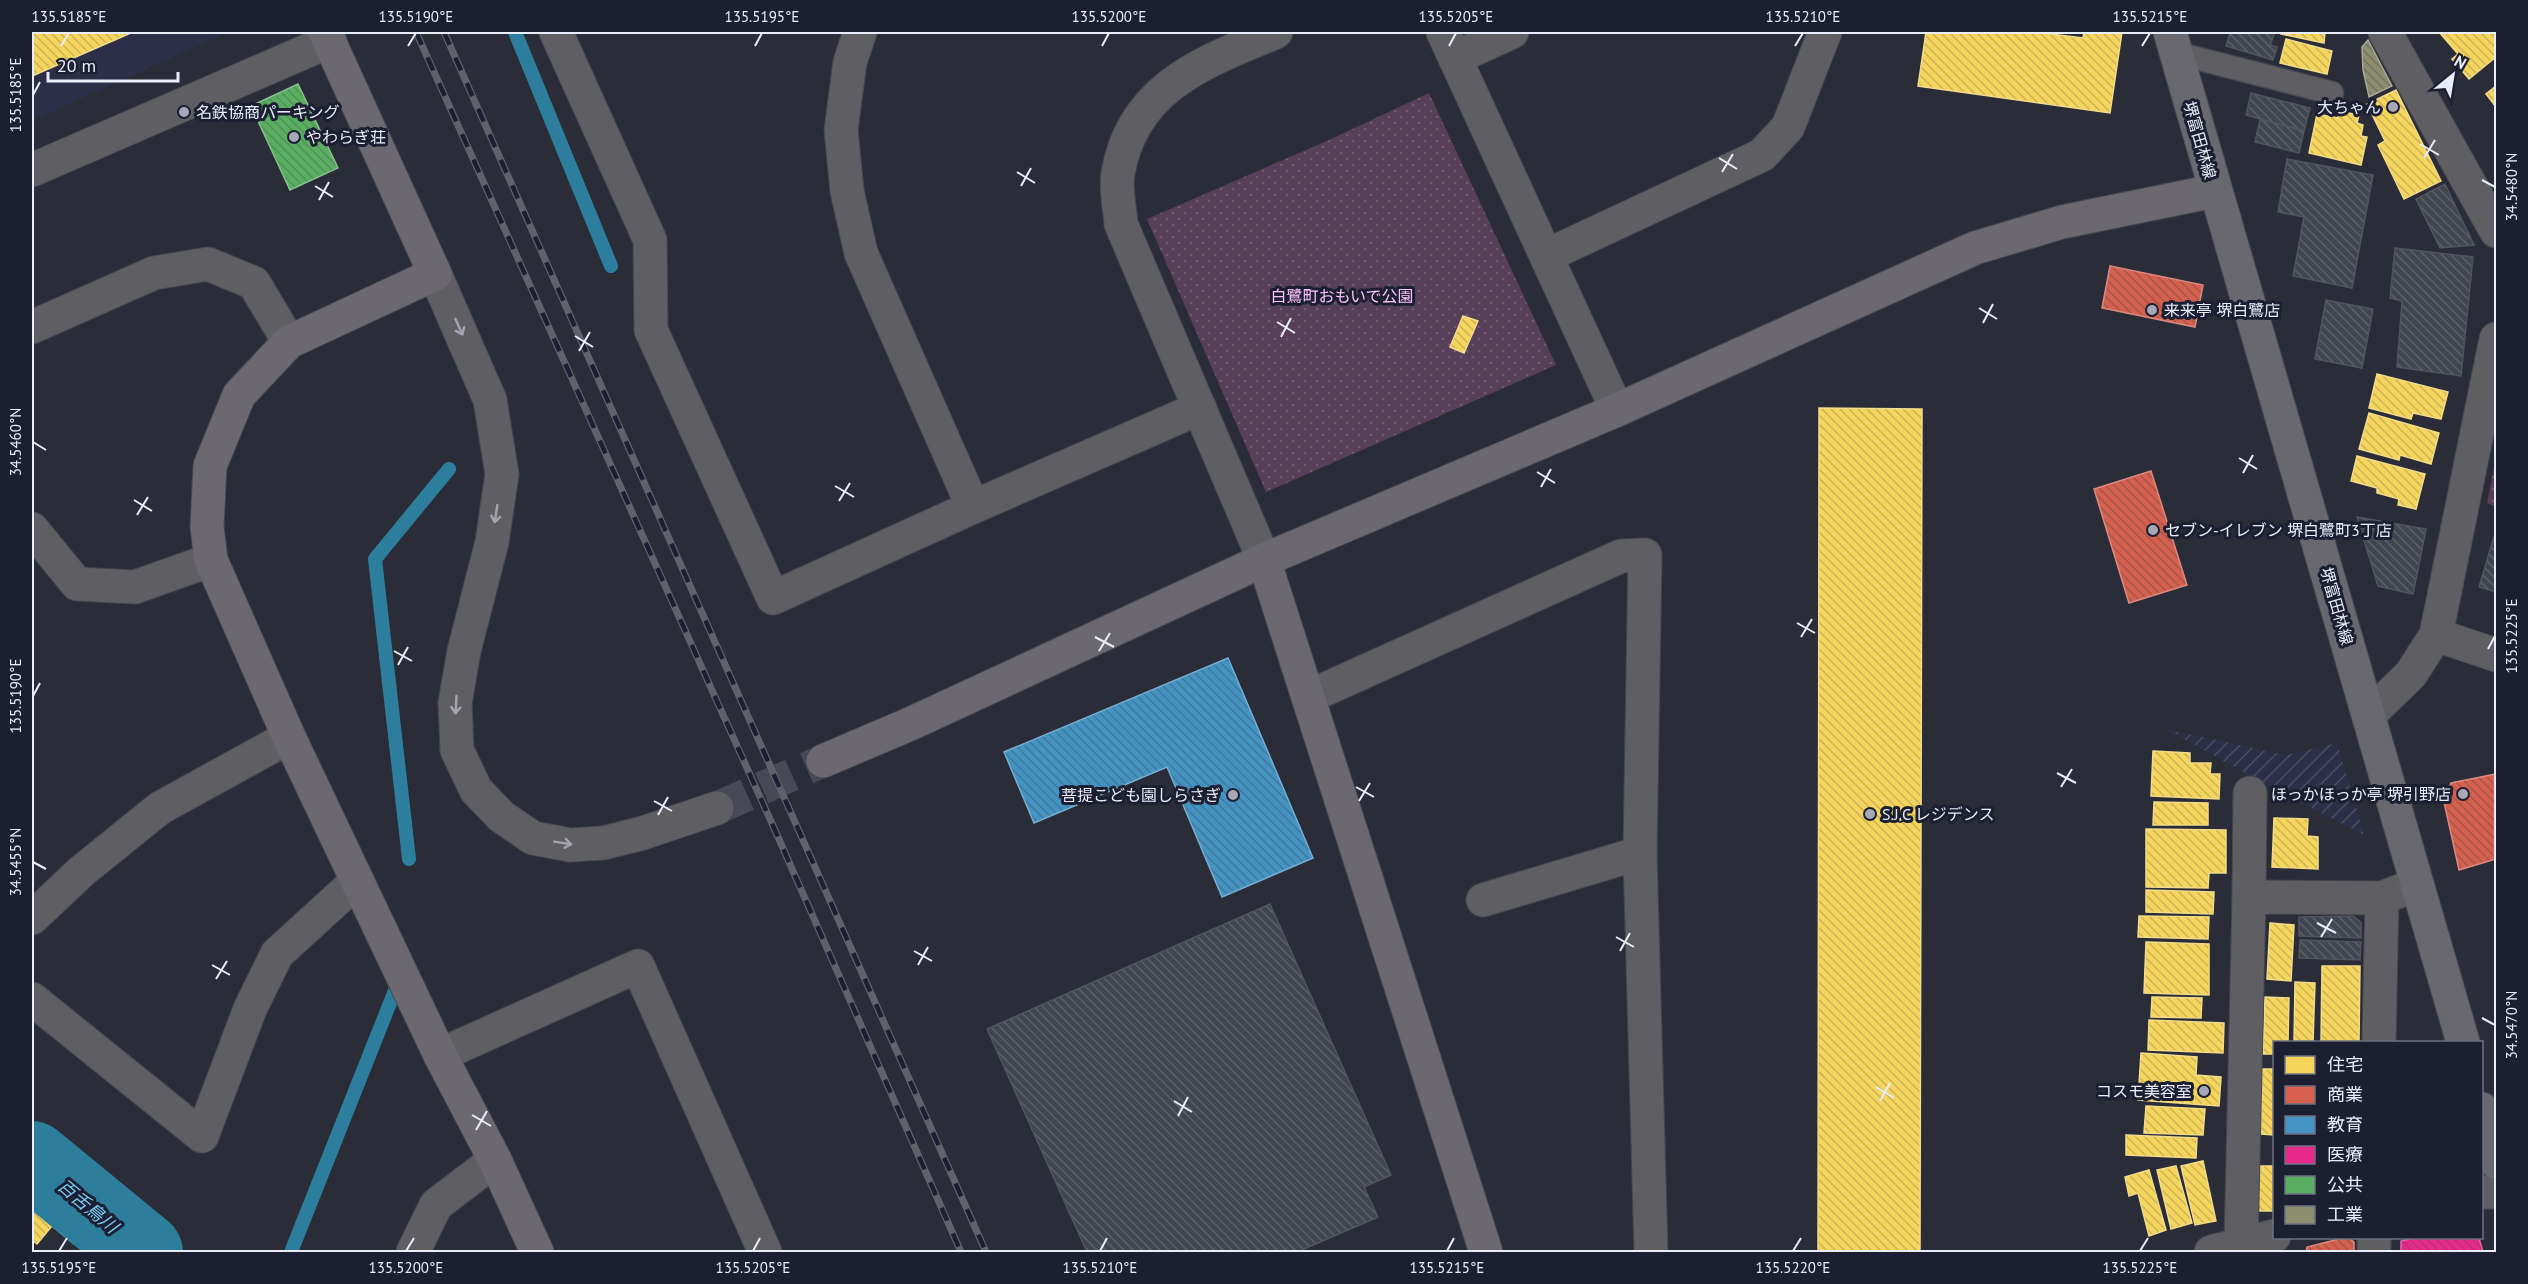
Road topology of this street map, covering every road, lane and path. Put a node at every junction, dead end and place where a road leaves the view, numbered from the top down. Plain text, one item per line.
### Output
1 (556, 32) edge
2 (860, 32) edge
3 (1276, 32) edge
4 (1512, 32) edge
5 (1825, 32) edge
6 (2385, 32) edge
7 (328, 36) edge
8 (2173, 42) edge
9 (1449, 45) edge
10 (2332, 93) dead end
11 (32, 170) edge
12 (2214, 191) junction
13 (2496, 231) edge
14 (1548, 255) junction
15 (435, 274) junction
16 (32, 327) edge
17 (2496, 339) edge
18 (289, 342) junction
19 (1200, 408) junction
20 (1617, 410) junction
21 (973, 507) junction
22 (32, 529) edge
23 (212, 560) junction
24 (1264, 560) junction
25 (2436, 635) junction
26 (2496, 655) edge
27 (1308, 698) junction
28 (2369, 715) junction
29 (289, 737) junction
30 (823, 761) tunnel mouth
31 (2250, 793) dead end
32 (717, 808) tunnel mouth
33 (1640, 853) junction
34 (357, 881) junction
35 (2418, 885) junction
36 (2249, 897) junction
37 (2382, 898) junction
38 (1483, 900) dead end
39 (32, 918) edge
40 (32, 999) edge
41 (2379, 1041) edge
42 (2463, 1041) edge
43 (440, 1055) junction
44 (2483, 1116) edge
45 (495, 1160) junction
46 (2496, 1162) edge
47 (2273, 1236) edge
48 (2226, 1249) edge
49 (412, 1252) edge
50 (537, 1252) edge
51 (765, 1252) edge
52 (1486, 1252) edge
53 (1651, 1252) edge

1 - 21 street
2 - 21 street
3 - 19 street
4 - 9 street
5 - 14 street
6 - 13 street
7 - 11 street
7 - 15 street
8 - 10 lane
8 - 12 main road, 堺富田林線
9 - 14 street
12 - 20 street
12 - 28 main road, 堺富田林線
14 - 20 street
15 - 18 street
15 -> 32 street
16 - 18 street
17 - 25 street
18 - 23 street
19 - 21 street
19 - 24 street
20 - 24 street
22 - 23 street
23 - 29 street
24 - 27 street
24 - 30 street
25 - 26 street
25 - 28 street
27 - 33 street
27 - 52 street
28 - 35 main road, 堺富田林線
29 - 34 street
29 - 39 street
31 - 36 street
33 - 38 street
33 - 53 street
34 - 40 street
34 - 43 street
35 - 37 street
35 - 42 main road, 堺富田林線
36 - 37 street
36 - 48 street
37 - 41 street
43 - 45 street
43 - 51 street
44 - 46 main road
45 - 49 street
45 - 50 street
47 - 48 street

